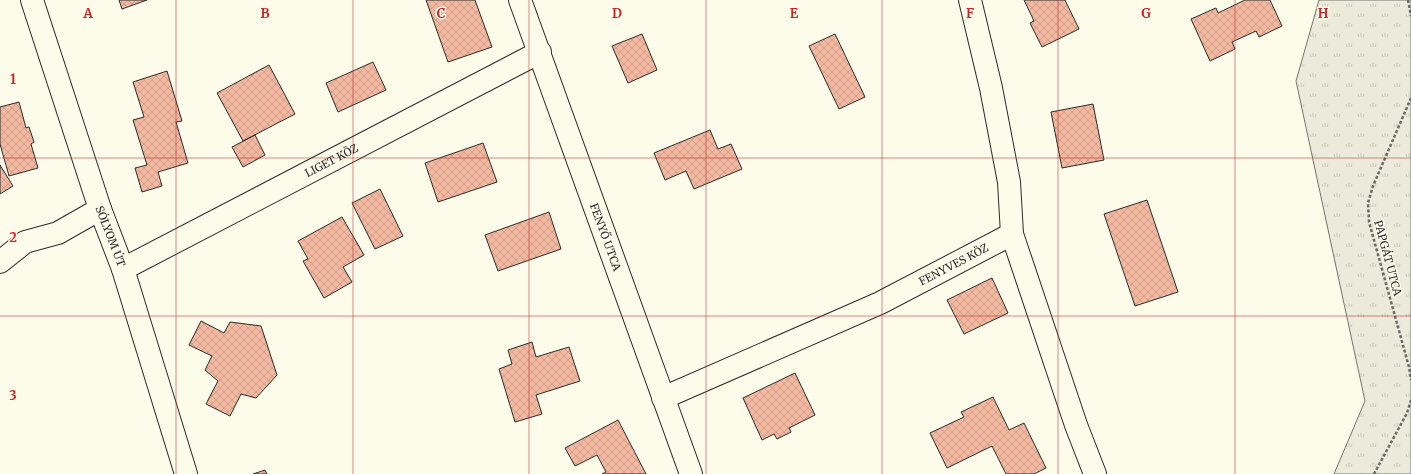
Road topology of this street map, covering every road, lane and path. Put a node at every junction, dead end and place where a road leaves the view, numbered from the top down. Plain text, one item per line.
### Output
1 (32, 0) edge
2 (520, 0) edge
3 (970, 0) edge
4 (1408, 0) edge
5 (1411, 16) edge
6 (540, 52) junction
7 (1411, 98) edge
8 (100, 210) junction
9 (1012, 234) junction
10 (0, 262) edge
11 (124, 269) junction
12 (1411, 380) edge
13 (664, 398) junction
14 (1411, 400) edge
15 (186, 474) edge
16 (691, 474) edge
17 (1095, 474) edge
18 (1374, 474) edge

1 - 8 street, SÓLYOM ÚT
2 - 6 street, FENYŐ UTCA
3 - 9 street
4 - 5 path
6 - 11 street, LIGET KÖZ
6 - 13 street, FENYŐ UTCA
7 - 12 path, PAPGÁT UTCA
8 - 10 street
8 - 11 street, SÓLYOM ÚT
9 - 13 street, FENYVES KÖZ
9 - 17 street
11 - 15 street, SÓLYOM ÚT
13 - 16 street, FENYŐ UTCA
14 - 18 path

